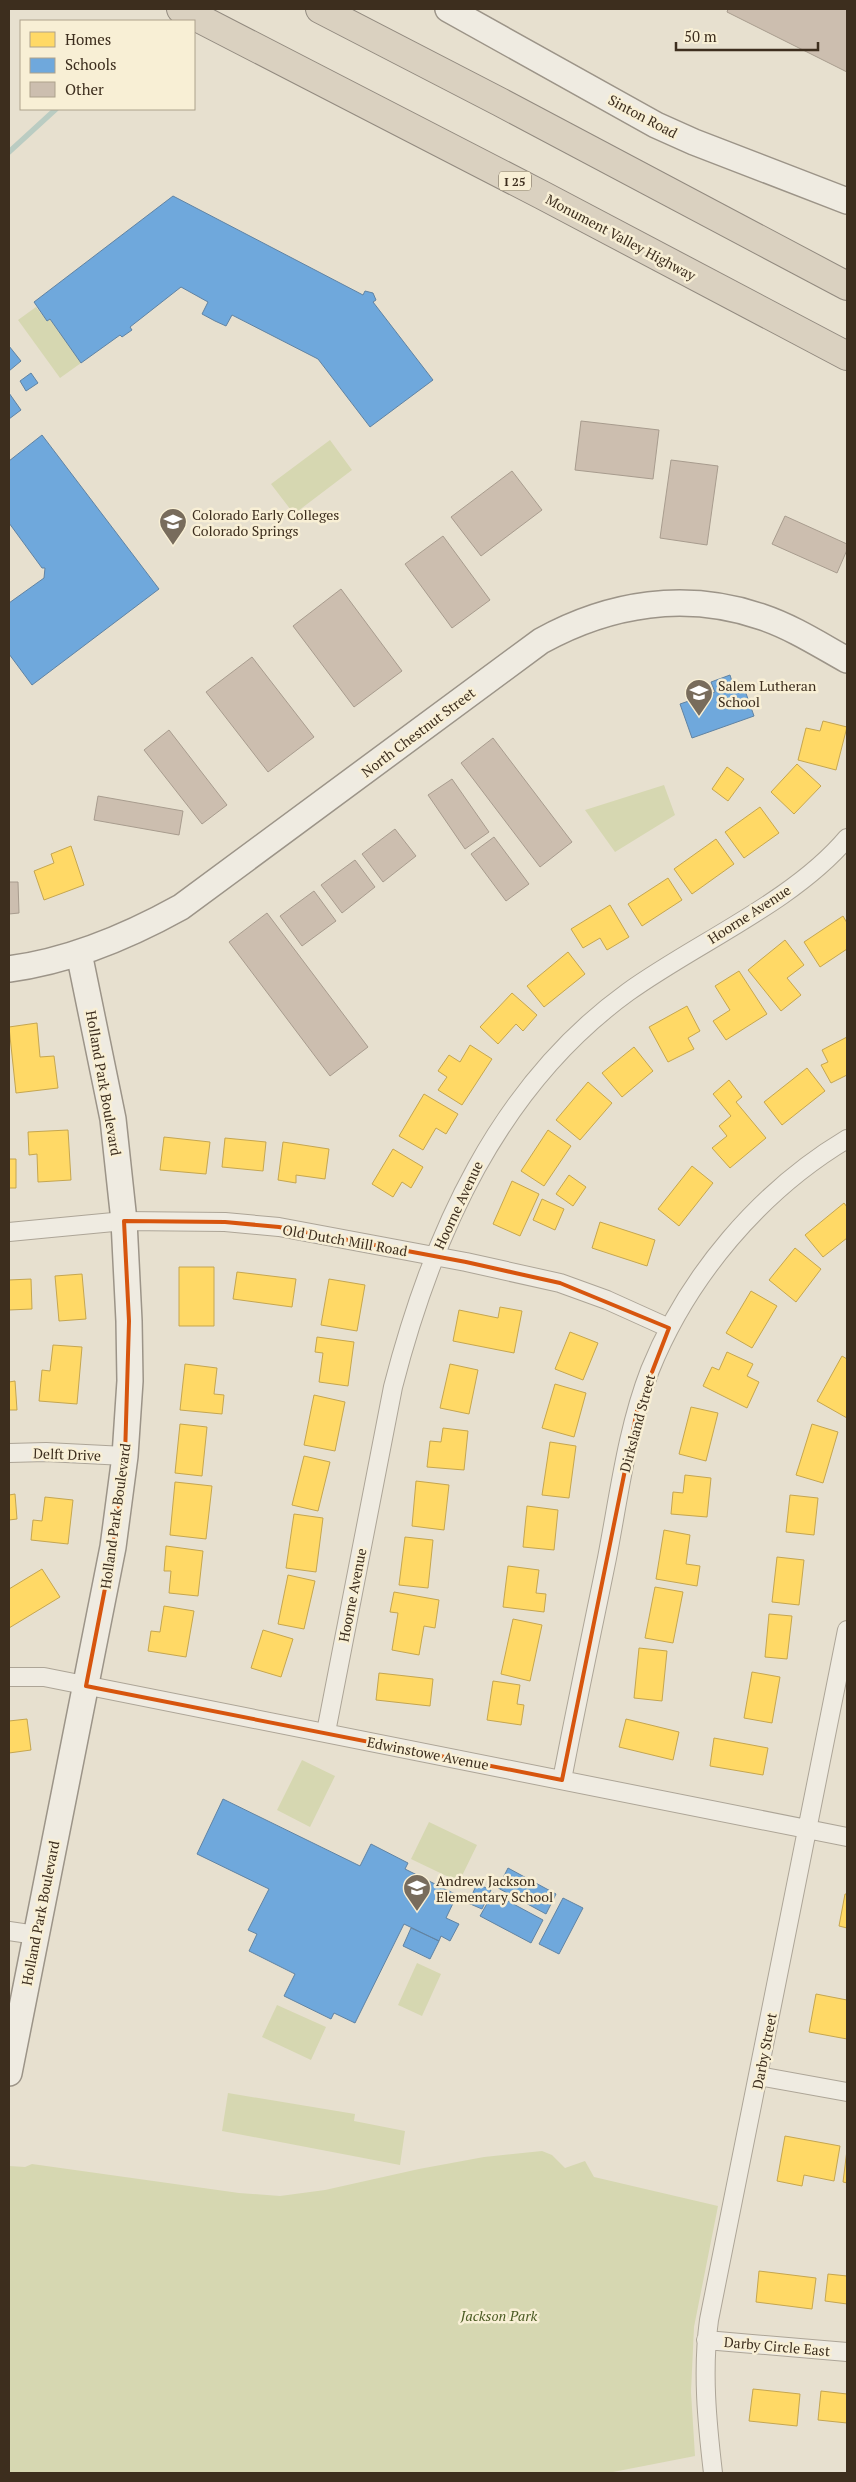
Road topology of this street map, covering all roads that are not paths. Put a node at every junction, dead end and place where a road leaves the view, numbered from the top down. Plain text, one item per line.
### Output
1 (181, 9) edge
2 (320, 9) edge
3 (448, 9) edge
4 (847, 201) edge
5 (847, 286) edge
6 (847, 356) edge
7 (847, 660) edge
8 (847, 838) edge
9 (78, 953) junction
10 (9, 969) edge
11 (847, 1138) edge
12 (124, 1222) junction
13 (9, 1232) edge
14 (434, 1256) junction
15 (669, 1328) junction
16 (9, 1453) edge
17 (126, 1456) junction
18 (847, 1630) edge
19 (9, 1677) edge
20 (86, 1686) junction
21 (326, 1732) junction
22 (562, 1780) junction
23 (808, 1829) junction
24 (847, 1837) edge
25 (9, 1931) edge
26 (36, 1935) junction
27 (9, 2073) edge
28 (760, 2076) junction
29 (847, 2092) edge
30 (706, 2340) junction
31 (847, 2352) edge
32 (713, 2473) edge

1 - 6 highway, Monument Valley Highway / I 25
2 - 5 highway
3 - 4 street, Sinton Road
7 - 9 street, North Chestnut Street
8 - 14 street, Hoorne Avenue
9 - 10 street, North Chestnut Street
9 - 12 street, Holland Park Boulevard
11 - 15 street, Dirksland Street
12 - 13 street, Old Dutch Mill Road
12 - 14 street, Old Dutch Mill Road
12 - 17 street, Holland Park Boulevard
14 - 15 street, Old Dutch Mill Road
14 - 21 street, Hoorne Avenue
15 - 22 street, Dirksland Street
16 - 17 street, Delft Drive
17 - 20 street, Holland Park Boulevard
18 - 23 street, Darby Street
19 - 20 street, Edwinstowe Avenue
20 - 21 street, Edwinstowe Avenue
20 - 26 street, Holland Park Boulevard
21 - 22 street, Edwinstowe Avenue
22 - 23 street, Edwinstowe Avenue
23 - 24 street, Edwinstowe Avenue
23 - 28 street, Darby Street
25 - 26 street
26 - 27 street, Holland Park Boulevard
28 - 29 street
28 - 30 street, Darby Street
30 - 31 street, Darby Circle East
30 - 32 street, Darby Street

